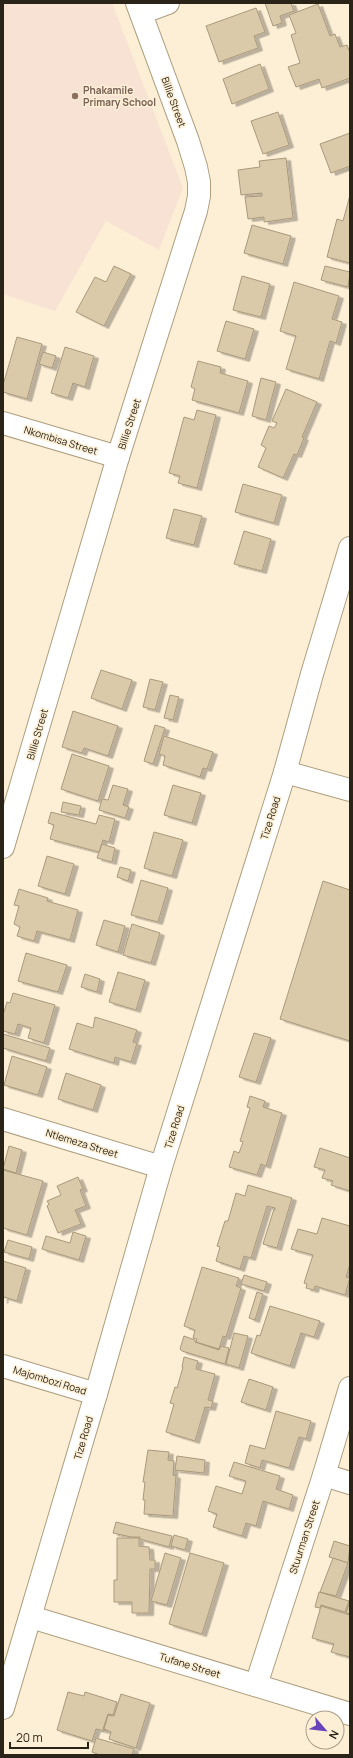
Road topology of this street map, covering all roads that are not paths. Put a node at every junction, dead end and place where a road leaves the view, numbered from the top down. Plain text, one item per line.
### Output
1 (168, 3) edge
2 (139, 8) edge
3 (3, 423) edge
4 (118, 457) junction
5 (349, 556) edge
6 (285, 772) junction
7 (350, 790) edge
8 (3, 847) edge
9 (3, 1119) edge
10 (161, 1167) junction
11 (3, 1366) edge
12 (350, 1388) edge
13 (96, 1394) junction
14 (324, 1476) junction
15 (350, 1483) edge
16 (31, 1617) junction
17 (256, 1685) junction
18 (3, 1708) edge
19 (350, 1714) edge

1 - 2 street
2 - 4 street, Billie Street
3 - 4 street, Nkombisa Street
4 - 8 street, Billie Street
5 - 6 street, Tize Road
6 - 7 street
6 - 10 street, Tize Road
9 - 10 street, Ntlemeza Street
10 - 13 street, Tize Road
11 - 13 street, Majombozi Road
12 - 14 street, Stuurman Street
13 - 16 street, Tize Road
14 - 15 street
14 - 17 street, Stuurman Street
16 - 17 street, Tufane Street
16 - 18 street, Tize Road
17 - 19 street, Tufane Street

